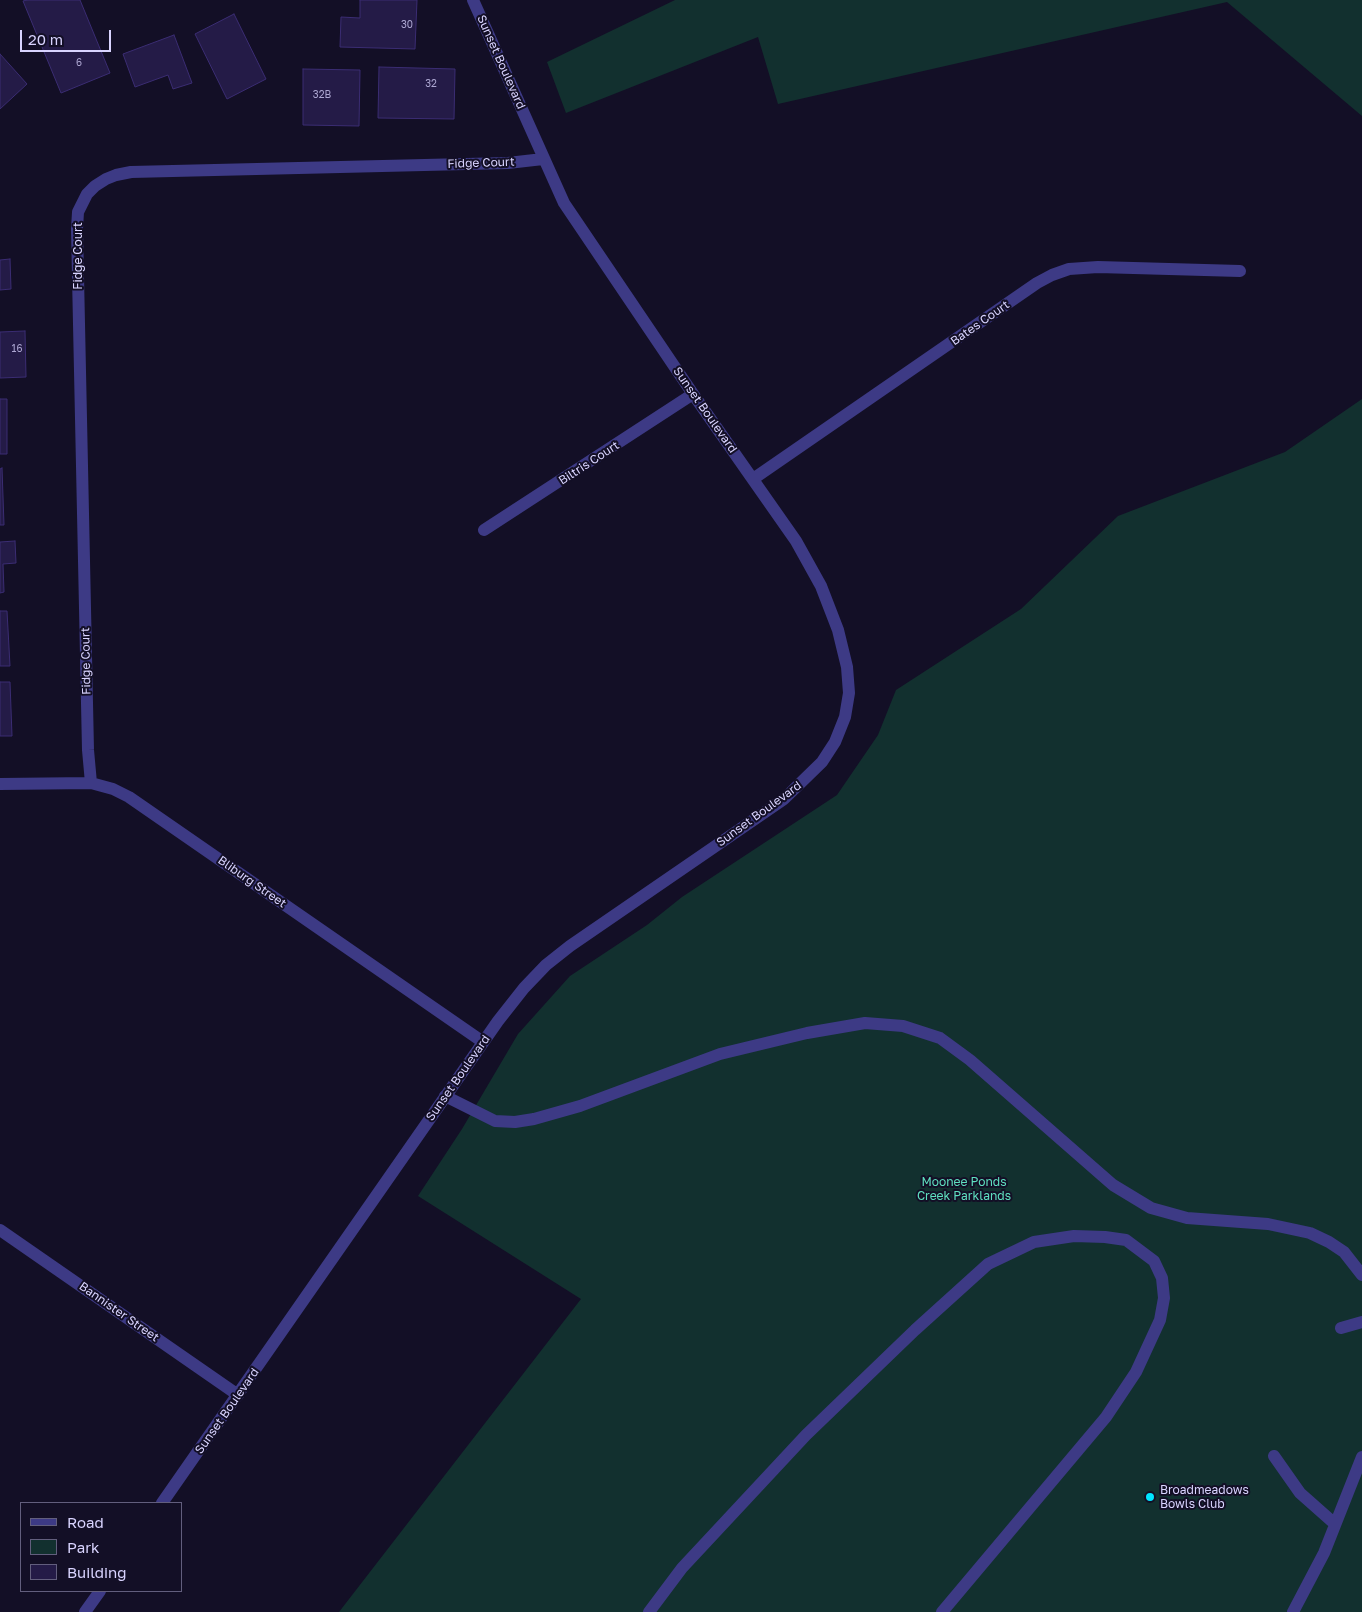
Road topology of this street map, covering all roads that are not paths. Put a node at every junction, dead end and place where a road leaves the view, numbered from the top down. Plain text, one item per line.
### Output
1 (473, 0) edge
2 (543, 159) junction
3 (1240, 271) dead end
4 (693, 394) junction
5 (753, 480) junction
6 (484, 530) dead end
7 (91, 783) junction
8 (0, 784) edge
9 (483, 1042) junction
10 (445, 1096) junction
11 (0, 1230) edge
12 (1362, 1275) edge
13 (1362, 1322) edge
14 (1341, 1328) dead end
15 (238, 1395) junction
16 (1274, 1456) dead end
17 (1362, 1457) edge
18 (163, 1502) edge
19 (1335, 1524) junction
20 (99, 1592) edge
21 (85, 1612) edge
22 (650, 1612) edge
23 (942, 1612) edge
24 (1293, 1612) edge

1 - 2 street, Sunset Boulevard
2 - 4 street, Sunset Boulevard
2 - 7 street, Fidge Court
3 - 5 street, Bates Court
4 - 5 street, Sunset Boulevard
4 - 6 street, Biltris Court
5 - 9 street, Sunset Boulevard
7 - 8 street, Bliburg Street
7 - 9 street, Bliburg Street
9 - 10 street, Sunset Boulevard
10 - 12 street
10 - 15 street, Sunset Boulevard
11 - 15 street, Bannister Street
13 - 14 street
15 - 18 street, Sunset Boulevard
16 - 19 street
17 - 19 street
19 - 24 street
20 - 21 street
22 - 23 street

